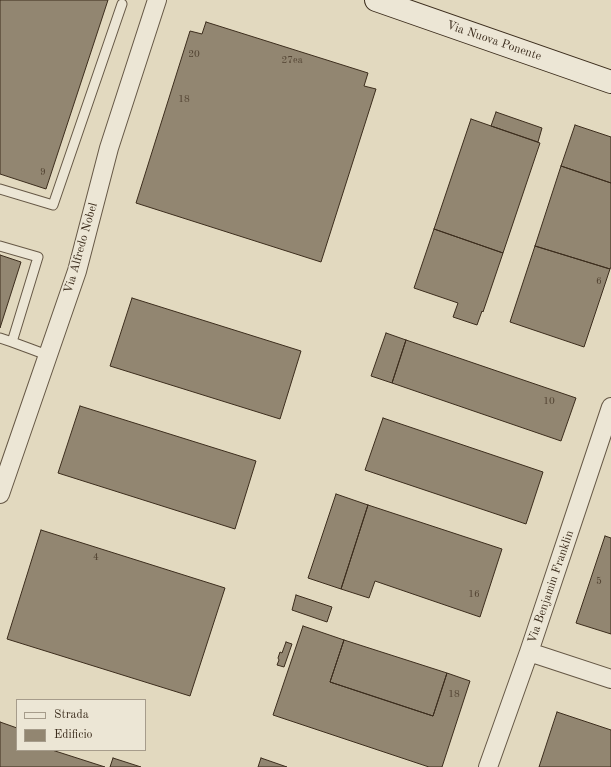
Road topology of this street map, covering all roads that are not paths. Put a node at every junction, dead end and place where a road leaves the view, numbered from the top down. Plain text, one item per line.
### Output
1 (157, 0) edge
2 (376, 0) edge
3 (122, 4) dead end
4 (611, 82) edge
5 (0, 189) edge
6 (0, 246) edge
7 (0, 338) edge
8 (12, 342) junction
9 (47, 354) junction
10 (611, 407) edge
11 (5, 464) edge
12 (0, 494) edge
13 (529, 652) junction
14 (611, 679) edge
15 (488, 767) edge

1 - 9 street, Via Alfredo Nobel
2 - 4 street, Via Nuova Ponente
3 - 5 lane
6 - 8 lane
7 - 8 lane
8 - 9 lane
9 - 11 street, Via Alfredo Nobel
10 - 13 street, Via Benjamin Franklin
11 - 12 street, Via Alfredo Nobel
13 - 14 street
13 - 15 street, Via Benjamin Franklin

